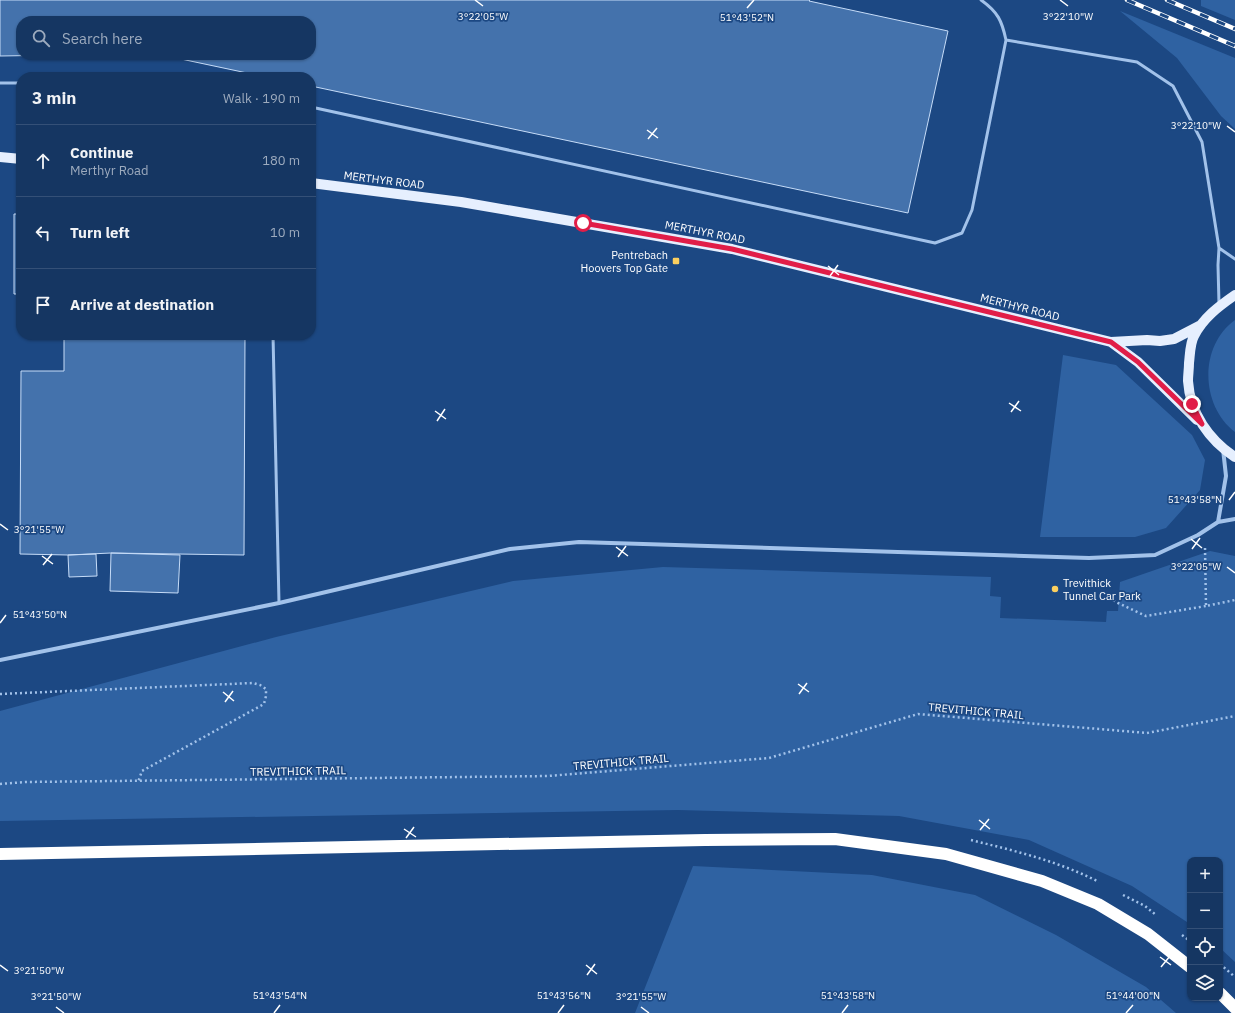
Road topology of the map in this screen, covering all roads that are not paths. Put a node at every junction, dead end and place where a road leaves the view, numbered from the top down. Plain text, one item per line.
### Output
1 (981, 0) edge
2 (1006, 40) junction
3 (0, 83) edge
4 (16, 83) edge
5 (316, 108) edge
6 (0, 157) edge
7 (16, 159) edge
8 (316, 184) edge
9 (1219, 248) junction
10 (1235, 259) edge
11 (1235, 295) edge
12 (1219, 307) junction
13 (1200, 325) junction
14 (273, 340) edge
15 (1111, 342) junction
16 (1202, 424) junction
17 (1223, 449) junction
18 (1235, 457) edge
19 (1235, 519) edge
20 (1218, 522) junction
21 (279, 603) junction
22 (0, 660) edge
23 (0, 854) edge
24 (1187, 965) edge
25 (1223, 996) edge
26 (1235, 1008) edge

1 - 2 lane
2 - 5 lane
2 - 9 lane
3 - 4 lane
6 - 7 main road
8 - 15 main road, MERTHYR ROAD
9 - 10 lane
9 - 12 lane
11 - 12 main road
12 - 13 main road
13 - 15 main road, MERTHYR ROAD
13 - 16 main road
14 - 21 lane
15 - 16 main road, MERTHYR ROAD
16 - 17 main road
17 - 18 main road
17 - 20 street
19 - 20 street
20 - 21 street
21 - 22 street
23 - 24 highway
25 - 26 highway

